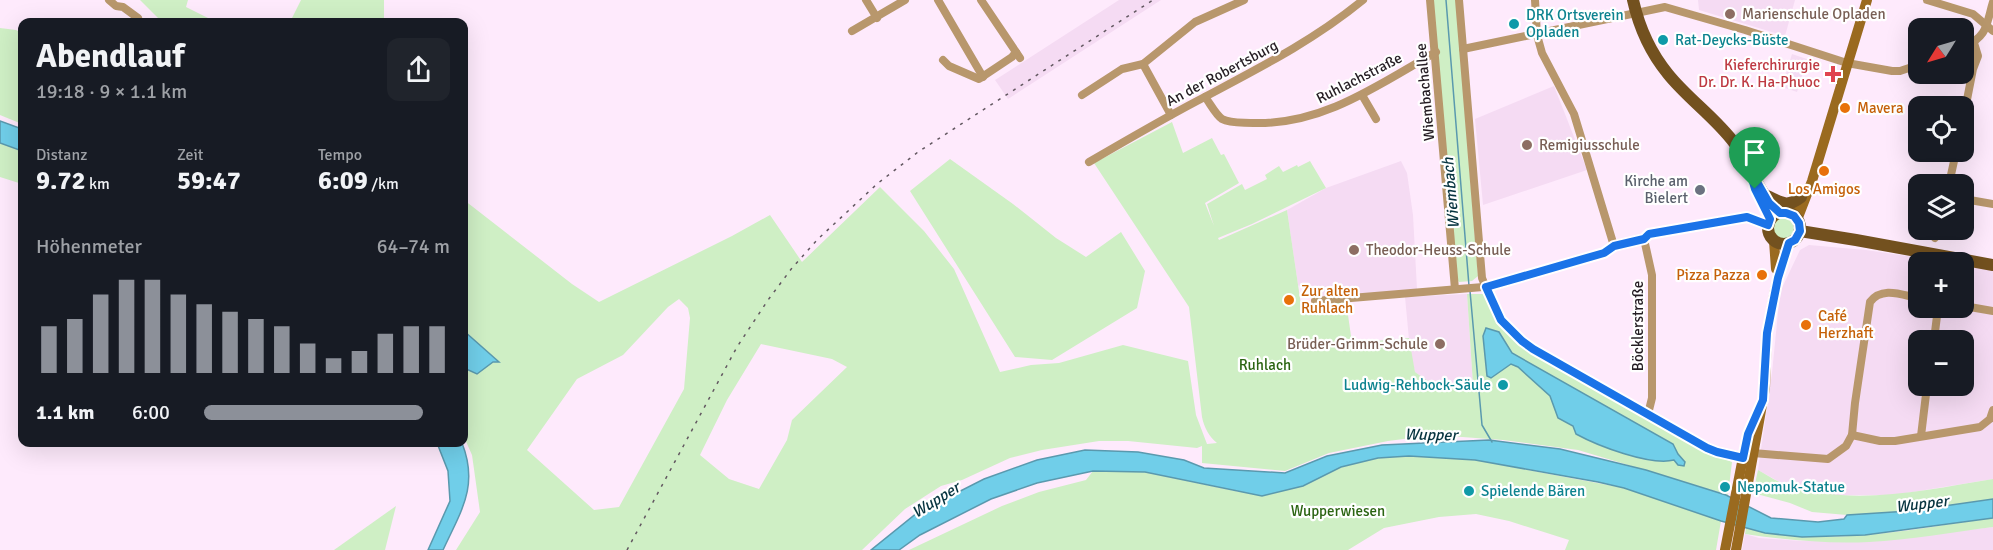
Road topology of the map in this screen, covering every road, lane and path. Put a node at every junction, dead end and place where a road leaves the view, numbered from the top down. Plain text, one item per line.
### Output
1 (109, 0) edge
2 (866, 0) edge
3 (905, 0) edge
4 (938, 0) edge
5 (981, 0) edge
6 (1244, 0) edge
7 (1363, 0) edge
8 (1430, 0) edge
9 (1459, 0) edge
10 (1535, 0) edge
11 (1867, 0) edge
12 (1928, 0) edge
13 (1993, 2) edge
14 (1634, 6) edge
15 (138, 18) dead end
16 (877, 18) junction
17 (1990, 28) edge
18 (852, 31) dead end
19 (1537, 35) junction
20 (1974, 43) joint
21 (1463, 49) junction
22 (1436, 52) junction
23 (943, 60) dead end
24 (1847, 63) junction
25 (1143, 64) junction
26 (1974, 66) edge
27 (1908, 68) edge
28 (983, 77) junction
29 (1082, 95) dead end
30 (1362, 95) junction
31 (1205, 97) junction
32 (1171, 115) junction
33 (1376, 119) dead end
34 (1089, 162) dead end
35 (1749, 168) junction
36 (1812, 180) junction
37 (1763, 195) junction
38 (1801, 197) junction
39 (1974, 201) edge
40 (1993, 204) edge
41 (1784, 220) junction
42 (1644, 239) junction
43 (1774, 241) junction
44 (1789, 243) junction
45 (1614, 246) junction
46 (1993, 265) edge
47 (1486, 287) junction
48 (1455, 289) junction
49 (1775, 290) junction
50 (1908, 296) edge
51 (1315, 301) dead end
52 (1974, 308) edge
53 (1993, 311) edge
54 (1927, 396) edge
55 (1993, 410) edge
56 (1648, 414) junction
57 (1852, 435) junction
58 (1921, 436) junction
59 (1748, 455) junction
60 (1734, 532) junction
61 (1725, 550) edge
62 (1736, 550) edge

1 - 15 street
2 - 16 street
3 - 16 street
4 - 28 street
5 - 28 street
6 - 25 street
7 - 31 street, An der Robertsburg
8 - 22 street, Wiembachallee
9 - 21 street
10 - 19 street
11 - 24 main road
12 - 17 street
13 - 17 street
14 - 19 street
14 - 24 street
14 - 35 main road
16 - 18 street
17 - 20 street
19 - 21 street
19 - 45 street
20 - 26 street
21 - 47 street
22 - 30 street, Ruhlachstraße
22 - 48 street, Wiembachallee
23 - 28 street
24 - 27 street
24 - 36 main road
25 - 29 street
25 - 32 street
30 - 31 street, Ruhlachstraße
30 - 33 street
31 - 32 street, An der Robertsburg
32 - 34 street, An der Robertsburg
35 - 37 main road
35 - 41 main road
36 - 38 main road
36 - 41 main road
37 - 38 main road
37 - 41 main road
38 - 41 main road
39 - 40 street
41 - 42 street
41 - 43 main road
41 - 44 main road
41 - 46 main road
42 - 45 street
42 - 56 street, Böcklerstraße
43 - 44 main road
43 - 49 main road
44 - 49 main road
45 - 47 street
47 - 48 street
47 - 56 street
48 - 51 street
49 - 59 main road
50 - 57 street
52 - 53 street
54 - 58 street
55 - 58 street
56 - 59 street
57 - 58 street
57 - 59 street
59 - 60 main road
60 - 61 main road
60 - 62 main road

